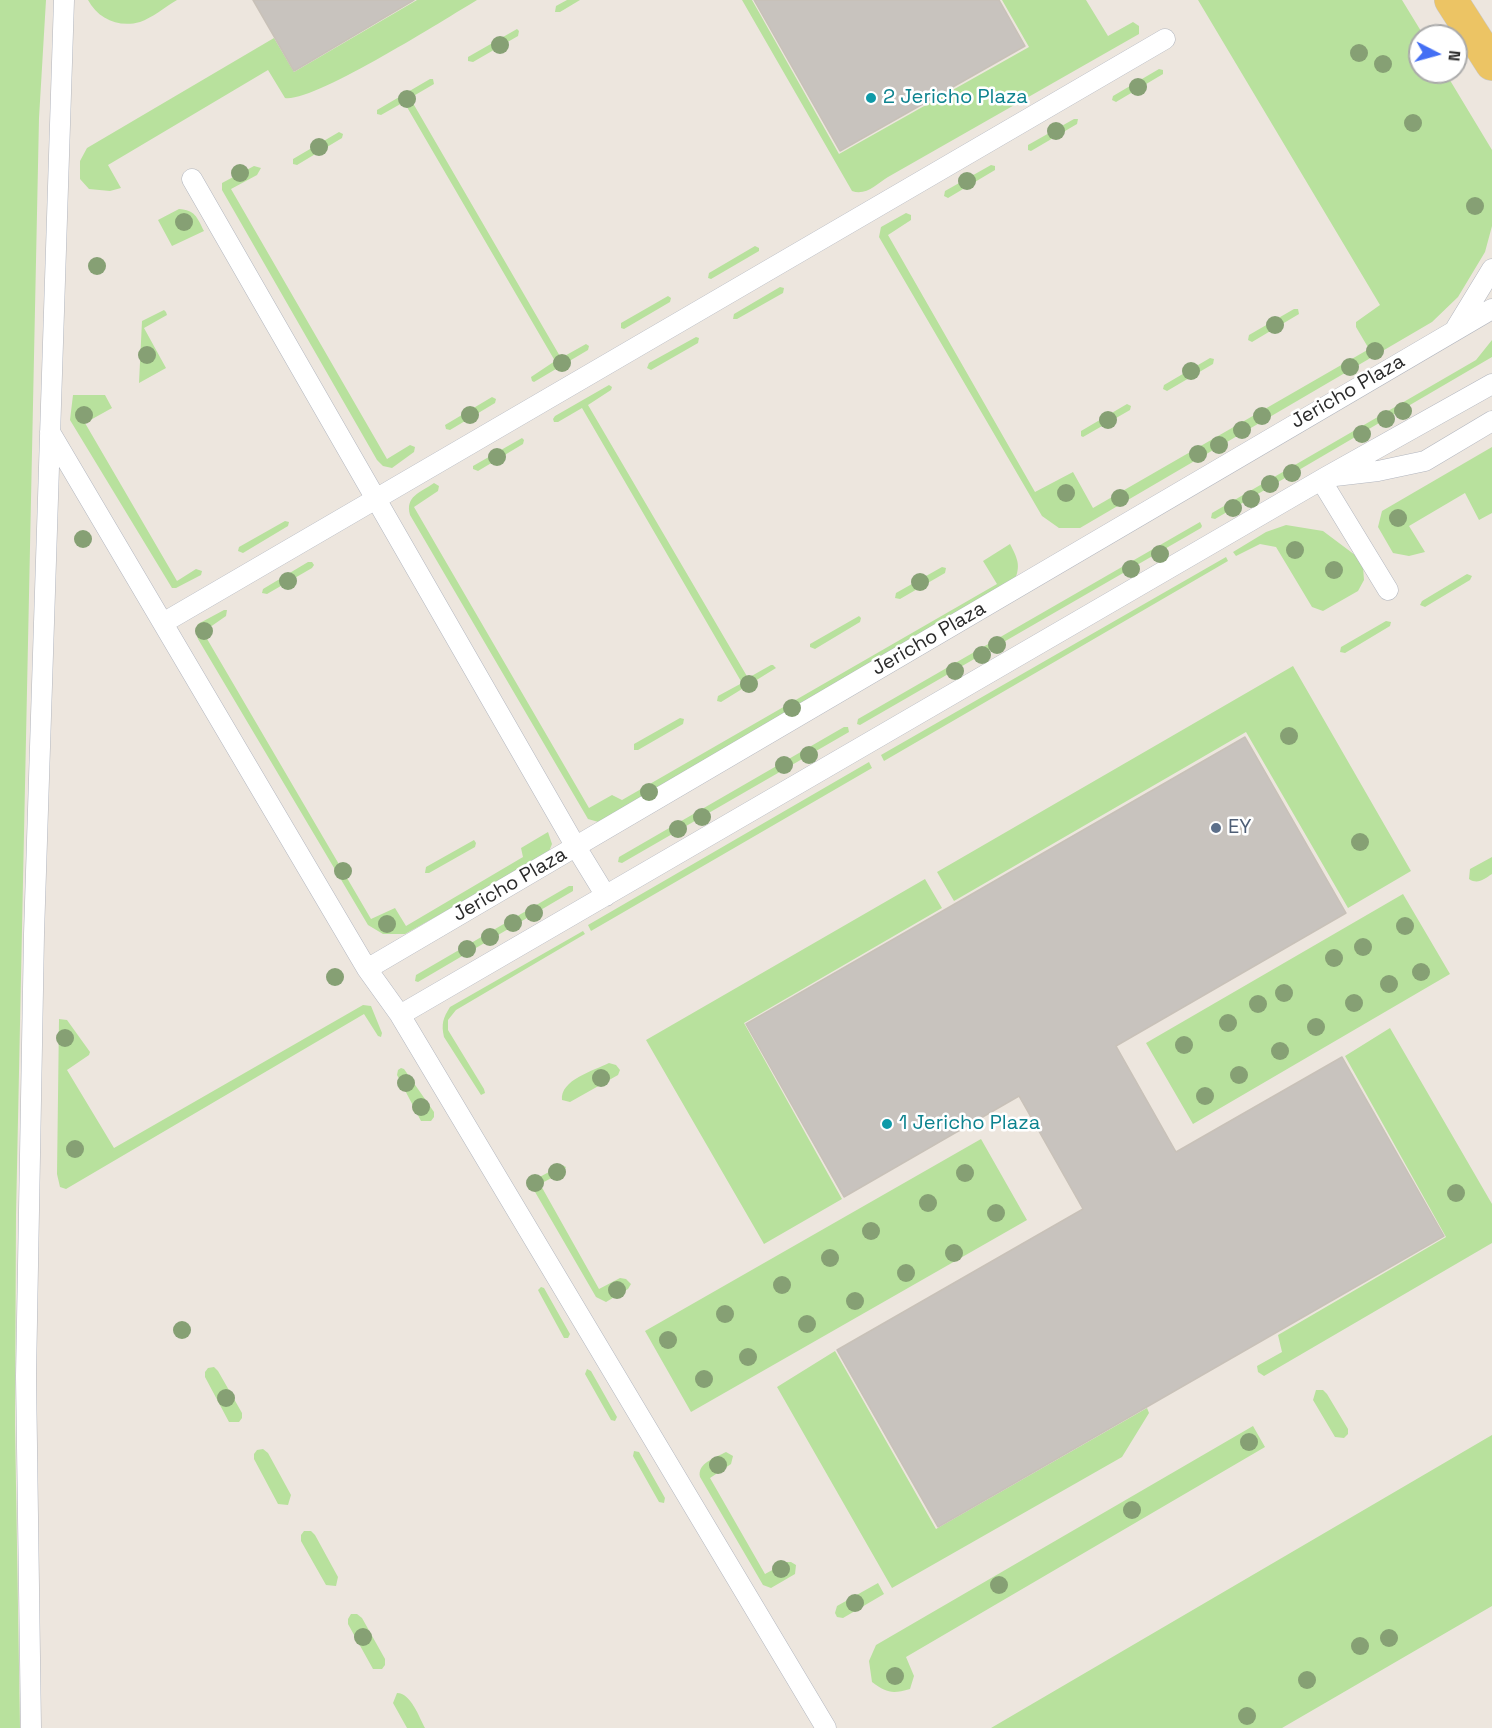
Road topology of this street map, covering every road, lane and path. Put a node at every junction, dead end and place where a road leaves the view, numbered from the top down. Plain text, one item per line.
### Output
1 (64, 0) edge
2 (1451, 0) edge
3 (1165, 39) dead end
4 (1492, 64) edge
5 (192, 179) dead end
6 (1492, 269) edge
7 (1492, 309) edge
8 (1455, 329) junction
9 (1492, 384) edge
10 (1492, 421) edge
11 (50, 432) junction
12 (1324, 478) junction
13 (375, 499) junction
14 (1388, 590) dead end
15 (163, 623) junction
16 (576, 847) junction
17 (606, 896) junction
18 (367, 969) junction
19 (400, 1015) junction
20 (31, 1728) edge
21 (826, 1728) edge

1 - 11 lane
2 - 4 main road
3 - 13 lane
5 - 13 lane
6 - 8 lane
7 - 8 lane, Jericho Plaza
8 - 16 lane, Jericho Plaza
9 - 12 lane
10 - 12 lane
11 - 15 lane
11 - 20 lane
12 - 14 lane
12 - 17 lane
13 - 15 lane
13 - 16 lane
15 - 18 lane
16 - 17 lane
16 - 18 lane, Jericho Plaza
17 - 19 lane
18 - 19 lane
19 - 21 lane

